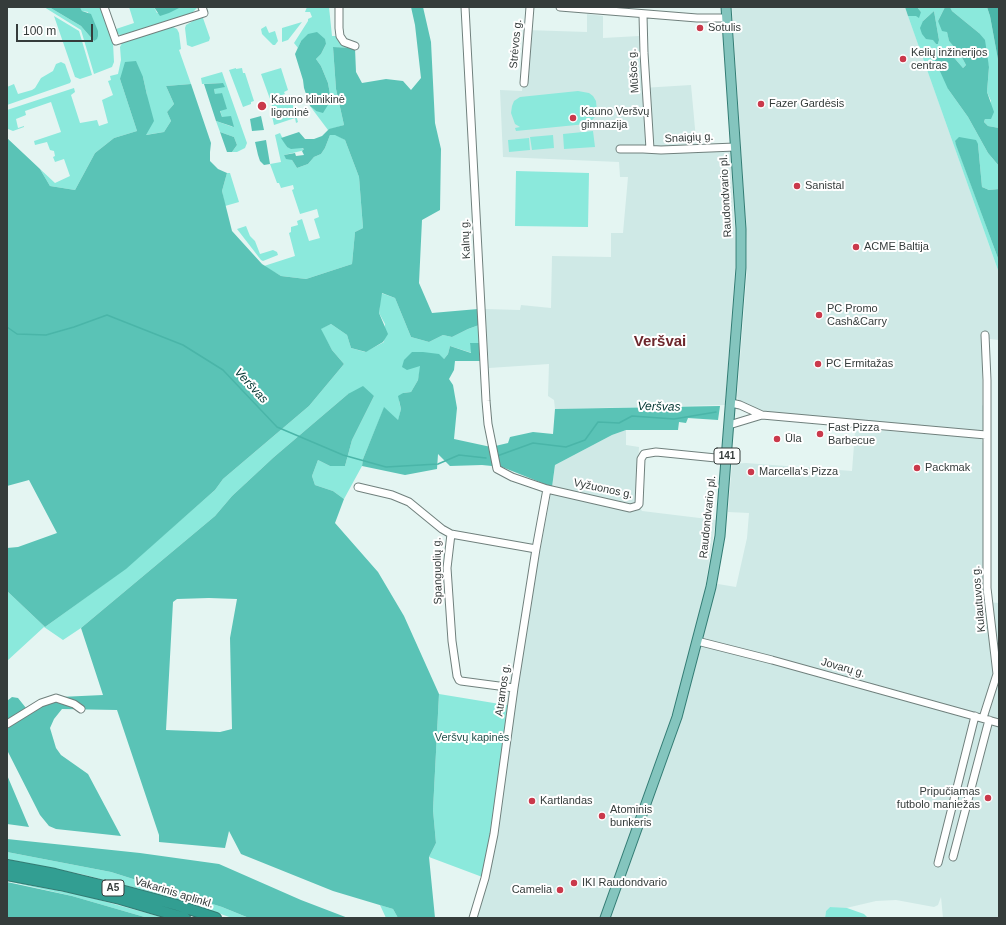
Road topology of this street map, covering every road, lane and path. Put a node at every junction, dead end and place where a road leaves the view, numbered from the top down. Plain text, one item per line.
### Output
1 (104, 7) edge
2 (339, 7) edge
3 (465, 7) edge
4 (530, 7) edge
5 (560, 7) edge
6 (726, 7) edge
7 (203, 10) edge
8 (643, 14) junction
9 (727, 18) junction
10 (355, 46) dead end
11 (524, 83) dead end
12 (735, 147) junction
13 (620, 149) dead end
14 (650, 149) junction
15 (984, 335) dead end
16 (731, 403) junction
17 (762, 415) junction
18 (729, 425) junction
19 (986, 435) junction
20 (726, 459) junction
21 (358, 488) dead end
22 (547, 488) junction
23 (451, 534) junction
24 (536, 549) junction
25 (697, 641) junction
26 (514, 688) junction
27 (81, 709) dead end
28 (975, 716) junction
29 (986, 719) junction
30 (999, 723) edge
31 (7, 724) edge
32 (953, 857) dead end
33 (938, 863) dead end
34 (7, 865) edge
35 (7, 875) edge
36 (184, 918) edge
37 (216, 918) edge
38 (474, 918) edge
39 (604, 918) edge

1 - 7 street
2 - 10 street
3 - 22 street, Kalnų g.
4 - 11 street, Strėvos g.
5 - 8 street
6 - 9 main road, Raudondvario pl. / 141
8 - 9 street
8 - 14 street, Mūšos g.
9 - 12 main road, Raudondvario pl. / 141
12 - 14 street, Snaigių g.
12 - 16 main road, Raudondvario pl. / 141
13 - 14 street, Snaigių g.
15 - 19 street, Kulautuvos g.
16 - 17 street
16 - 18 main road, Raudondvario pl. / 141
17 - 18 street
17 - 19 street
18 - 20 main road, Raudondvario pl. / 141
19 - 29 street, Kulautuvos g.
20 - 22 street, Vyžuonos g.
20 - 25 main road, Raudondvario pl. / 141
21 - 23 street, Spanguolių g.
22 - 24 street, Atramos g.
23 - 24 street
23 - 26 street, Spanguolių g.
24 - 26 street, Atramos g.
25 - 28 street, Jovarų g.
25 - 39 main road, Raudondvario pl. / 141
26 - 38 street, Atramos g.
27 - 31 street
28 - 29 street, Jovarų g.
28 - 33 street
29 - 30 street
29 - 32 street, Kulautuvos g.
34 - 37 highway, Vakarinis aplinkl. / A5
35 - 36 highway, Vakarinis aplinkl. / A5

